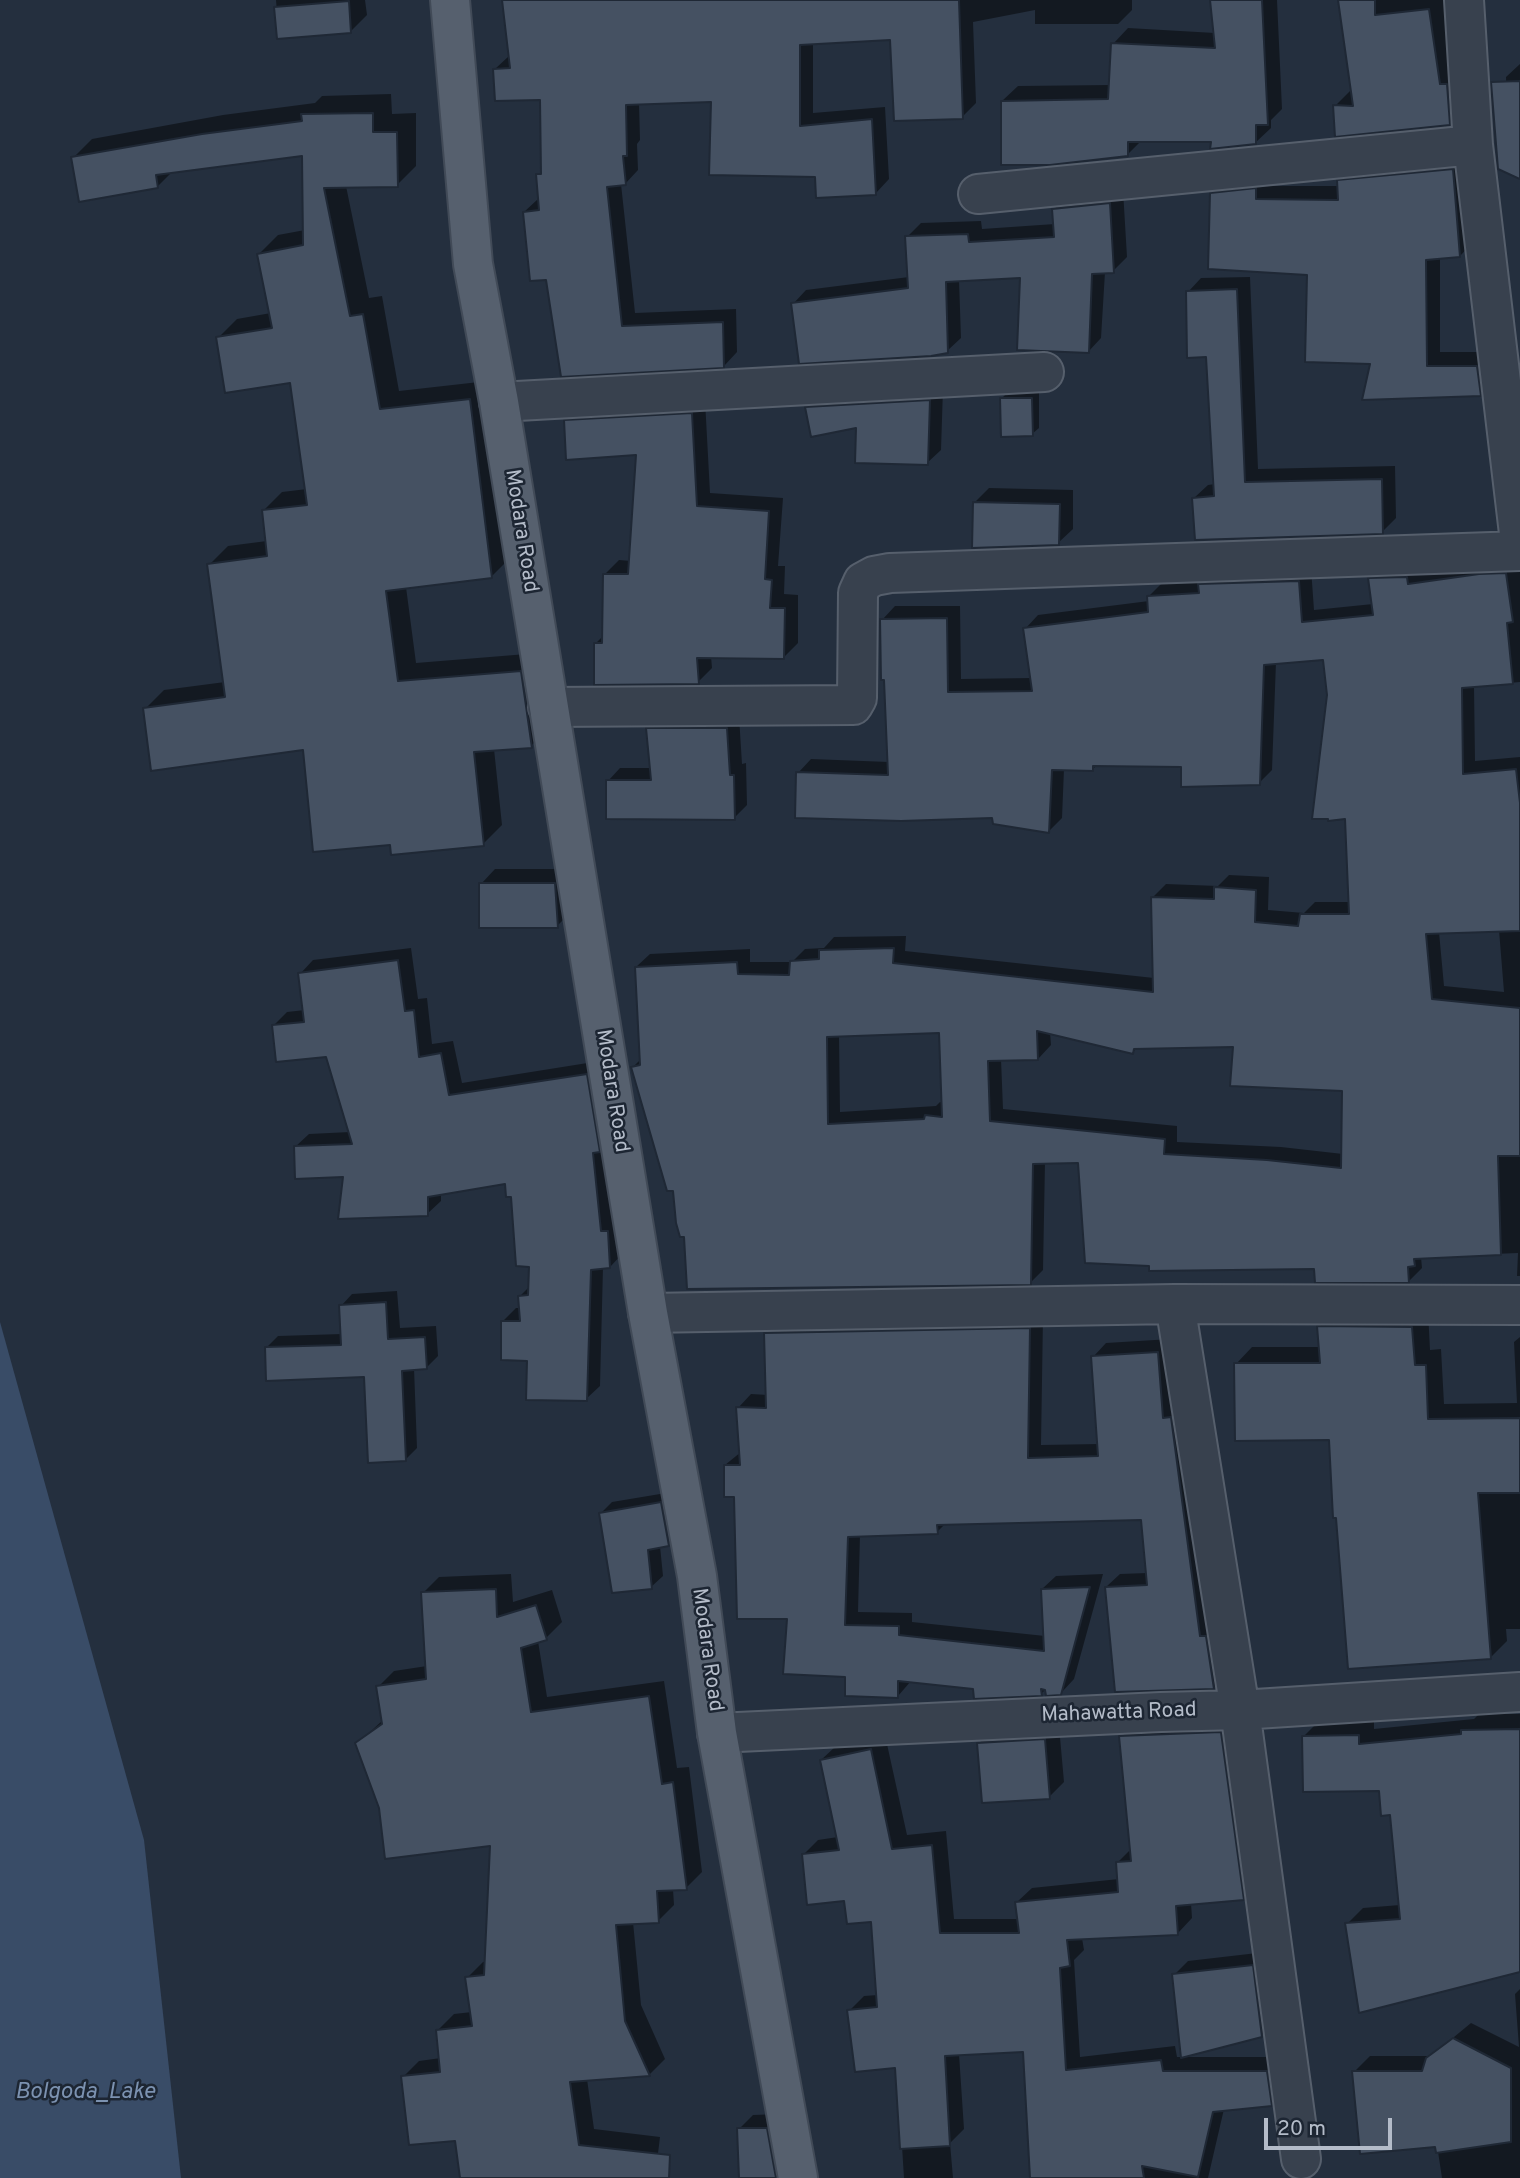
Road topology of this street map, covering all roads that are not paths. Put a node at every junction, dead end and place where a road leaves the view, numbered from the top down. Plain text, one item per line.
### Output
1 (450, 0) edge
2 (1464, 0) edge
3 (1473, 145) junction
4 (978, 194) dead end
5 (1044, 372) dead end
6 (499, 402) junction
7 (1520, 542) edge
8 (1520, 551) edge
9 (548, 707) junction
10 (1175, 1304) junction
11 (1520, 1305) edge
12 (648, 1313) junction
13 (1520, 1692) edge
14 (1240, 1710) junction
15 (717, 1733) junction
16 (1301, 2160) dead end
17 (797, 2178) edge

1 - 6 main road, Modara Road
2 - 3 street
3 - 4 street
3 - 7 street
5 - 6 street
6 - 9 main road, Modara Road
8 - 9 street
9 - 12 main road, Modara Road
10 - 11 street
10 - 12 street
10 - 14 street
12 - 15 main road, Modara Road
13 - 14 street, Mahawatta Road
14 - 15 street, Mahawatta Road
14 - 16 street
15 - 17 main road, Modara Road

